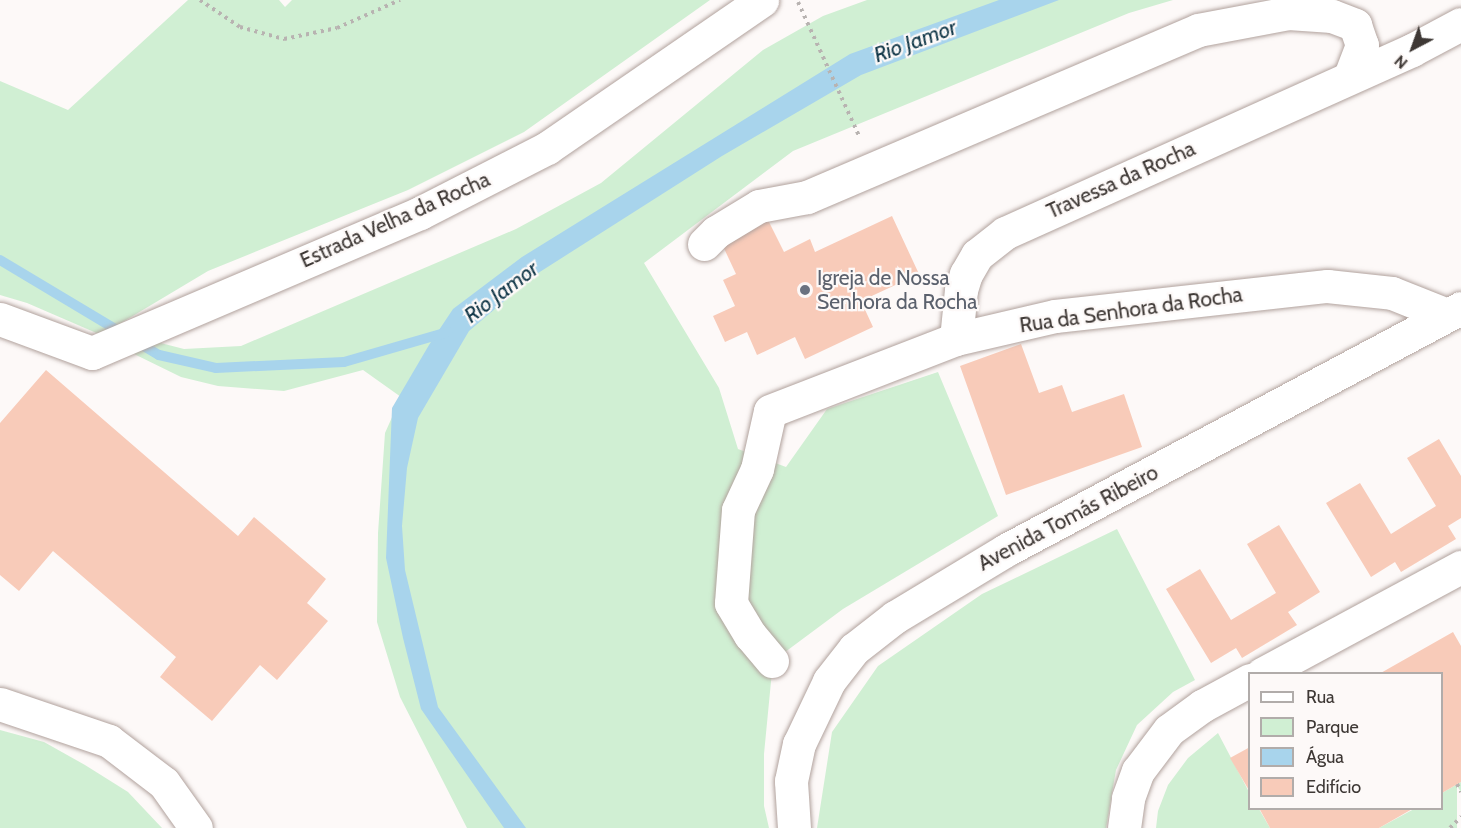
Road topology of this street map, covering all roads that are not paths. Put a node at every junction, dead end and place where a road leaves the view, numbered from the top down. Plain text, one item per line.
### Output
1 (762, 0) edge
2 (1461, 24) edge
3 (1350, 77) junction
4 (704, 244) dead end
5 (1454, 311) edge
6 (0, 319) edge
7 (956, 339) junction
8 (1461, 567) edge
9 (772, 661) dead end
10 (1266, 672) edge
11 (1248, 681) edge
12 (0, 704) edge
13 (196, 828) edge
14 (794, 828) edge
15 (1124, 828) edge

1 - 6 street, Estrada Velha da Rocha
2 - 3 street
3 - 4 street
3 - 7 street, Travessa da Rocha
5 - 7 street, Rua da Senhora da Rocha
5 - 14 street, Avenida Tomás Ribeiro
7 - 9 street, Rua da Senhora da Rocha
8 - 10 street
11 - 15 street
12 - 13 street

